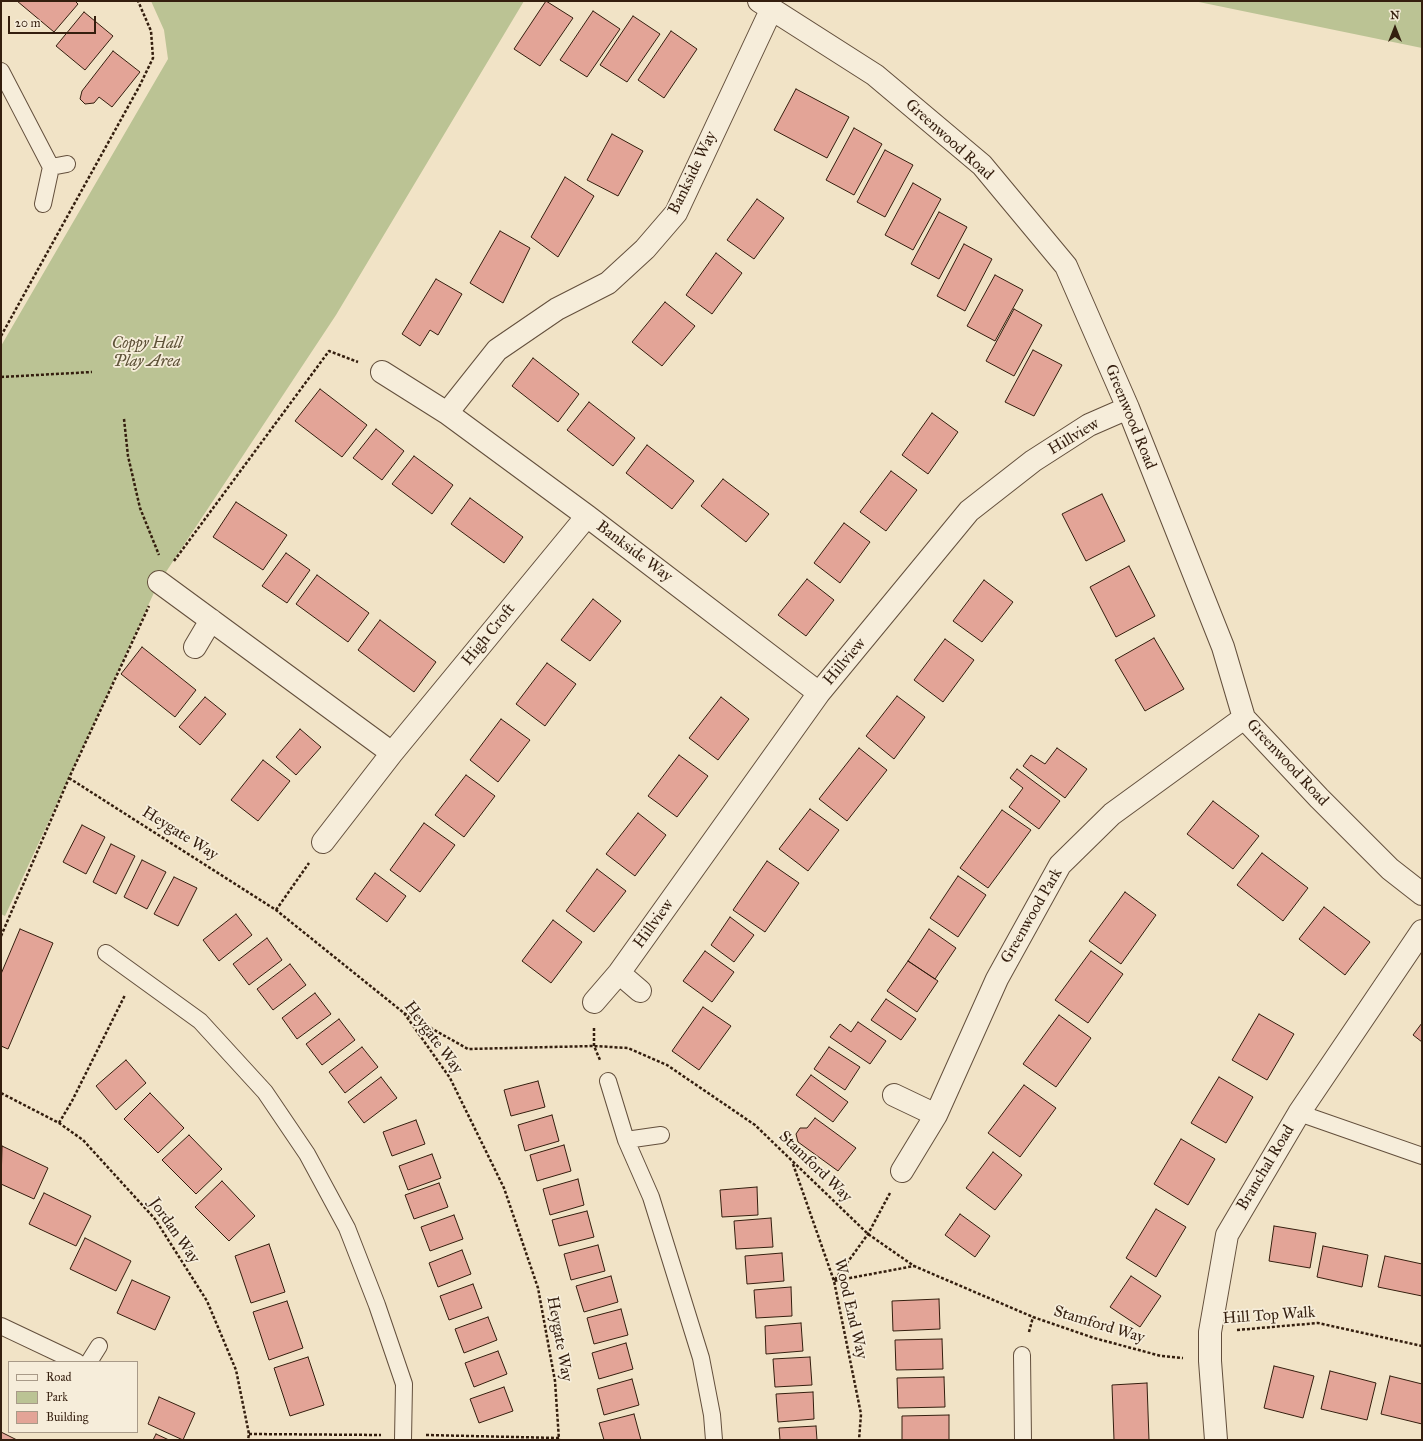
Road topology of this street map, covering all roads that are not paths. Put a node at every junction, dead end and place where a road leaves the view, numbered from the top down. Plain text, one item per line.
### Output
1 (765, 4) edge
2 (1, 71) edge
3 (67, 164) dead end
4 (51, 167) junction
5 (43, 204) dead end
6 (382, 372) road end
7 (1128, 408) junction
8 (447, 413) junction
9 (586, 516) junction
10 (163, 577) road end
11 (211, 620) junction
12 (195, 647) dead end
13 (819, 693) junction
14 (1244, 718) junction
15 (392, 753) junction
16 (323, 842) road end
17 (1422, 894) edge
18 (1422, 931) edge
19 (106, 953) dead end
20 (619, 973) junction
21 (640, 991) dead end
22 (594, 1002) dead end
23 (608, 1081) dead end
24 (894, 1095) dead end
25 (1299, 1112) junction
26 (936, 1116) junction
27 (661, 1135) dead end
28 (626, 1140) junction
29 (1422, 1156) edge
30 (902, 1171) road end
31 (1, 1326) edge
32 (99, 1346) dead end
33 (1022, 1355) dead end
34 (75, 1361) edge
35 (90, 1361) edge
36 (403, 1440) edge
37 (714, 1440) edge
38 (1023, 1440) edge
39 (1216, 1440) edge

1 - 7 street, Greenwood Road
1 - 8 street, Bankside Way
2 - 4 lane
3 - 4 lane
4 - 5 lane
6 - 8 street, Bankside Way
7 - 13 street, Hillview
7 - 14 street, Greenwood Road
8 - 9 street, Bankside Way
9 - 13 street, Bankside Way
9 - 15 street, High Croft
10 - 11 street
11 - 12 street
11 - 15 street
13 - 20 street, Hillview
14 - 17 street, Greenwood Road
14 - 26 street, Greenwood Park
15 - 16 street, High Croft
18 - 25 street, Branchal Road
19 - 36 lane
20 - 21 street
20 - 22 street, Hillview
23 - 28 lane
24 - 26 street
25 - 29 lane
25 - 39 street, Branchal Road
26 - 30 street, Greenwood Park
27 - 28 lane
28 - 37 lane
31 - 34 lane
32 - 35 lane
33 - 38 lane

